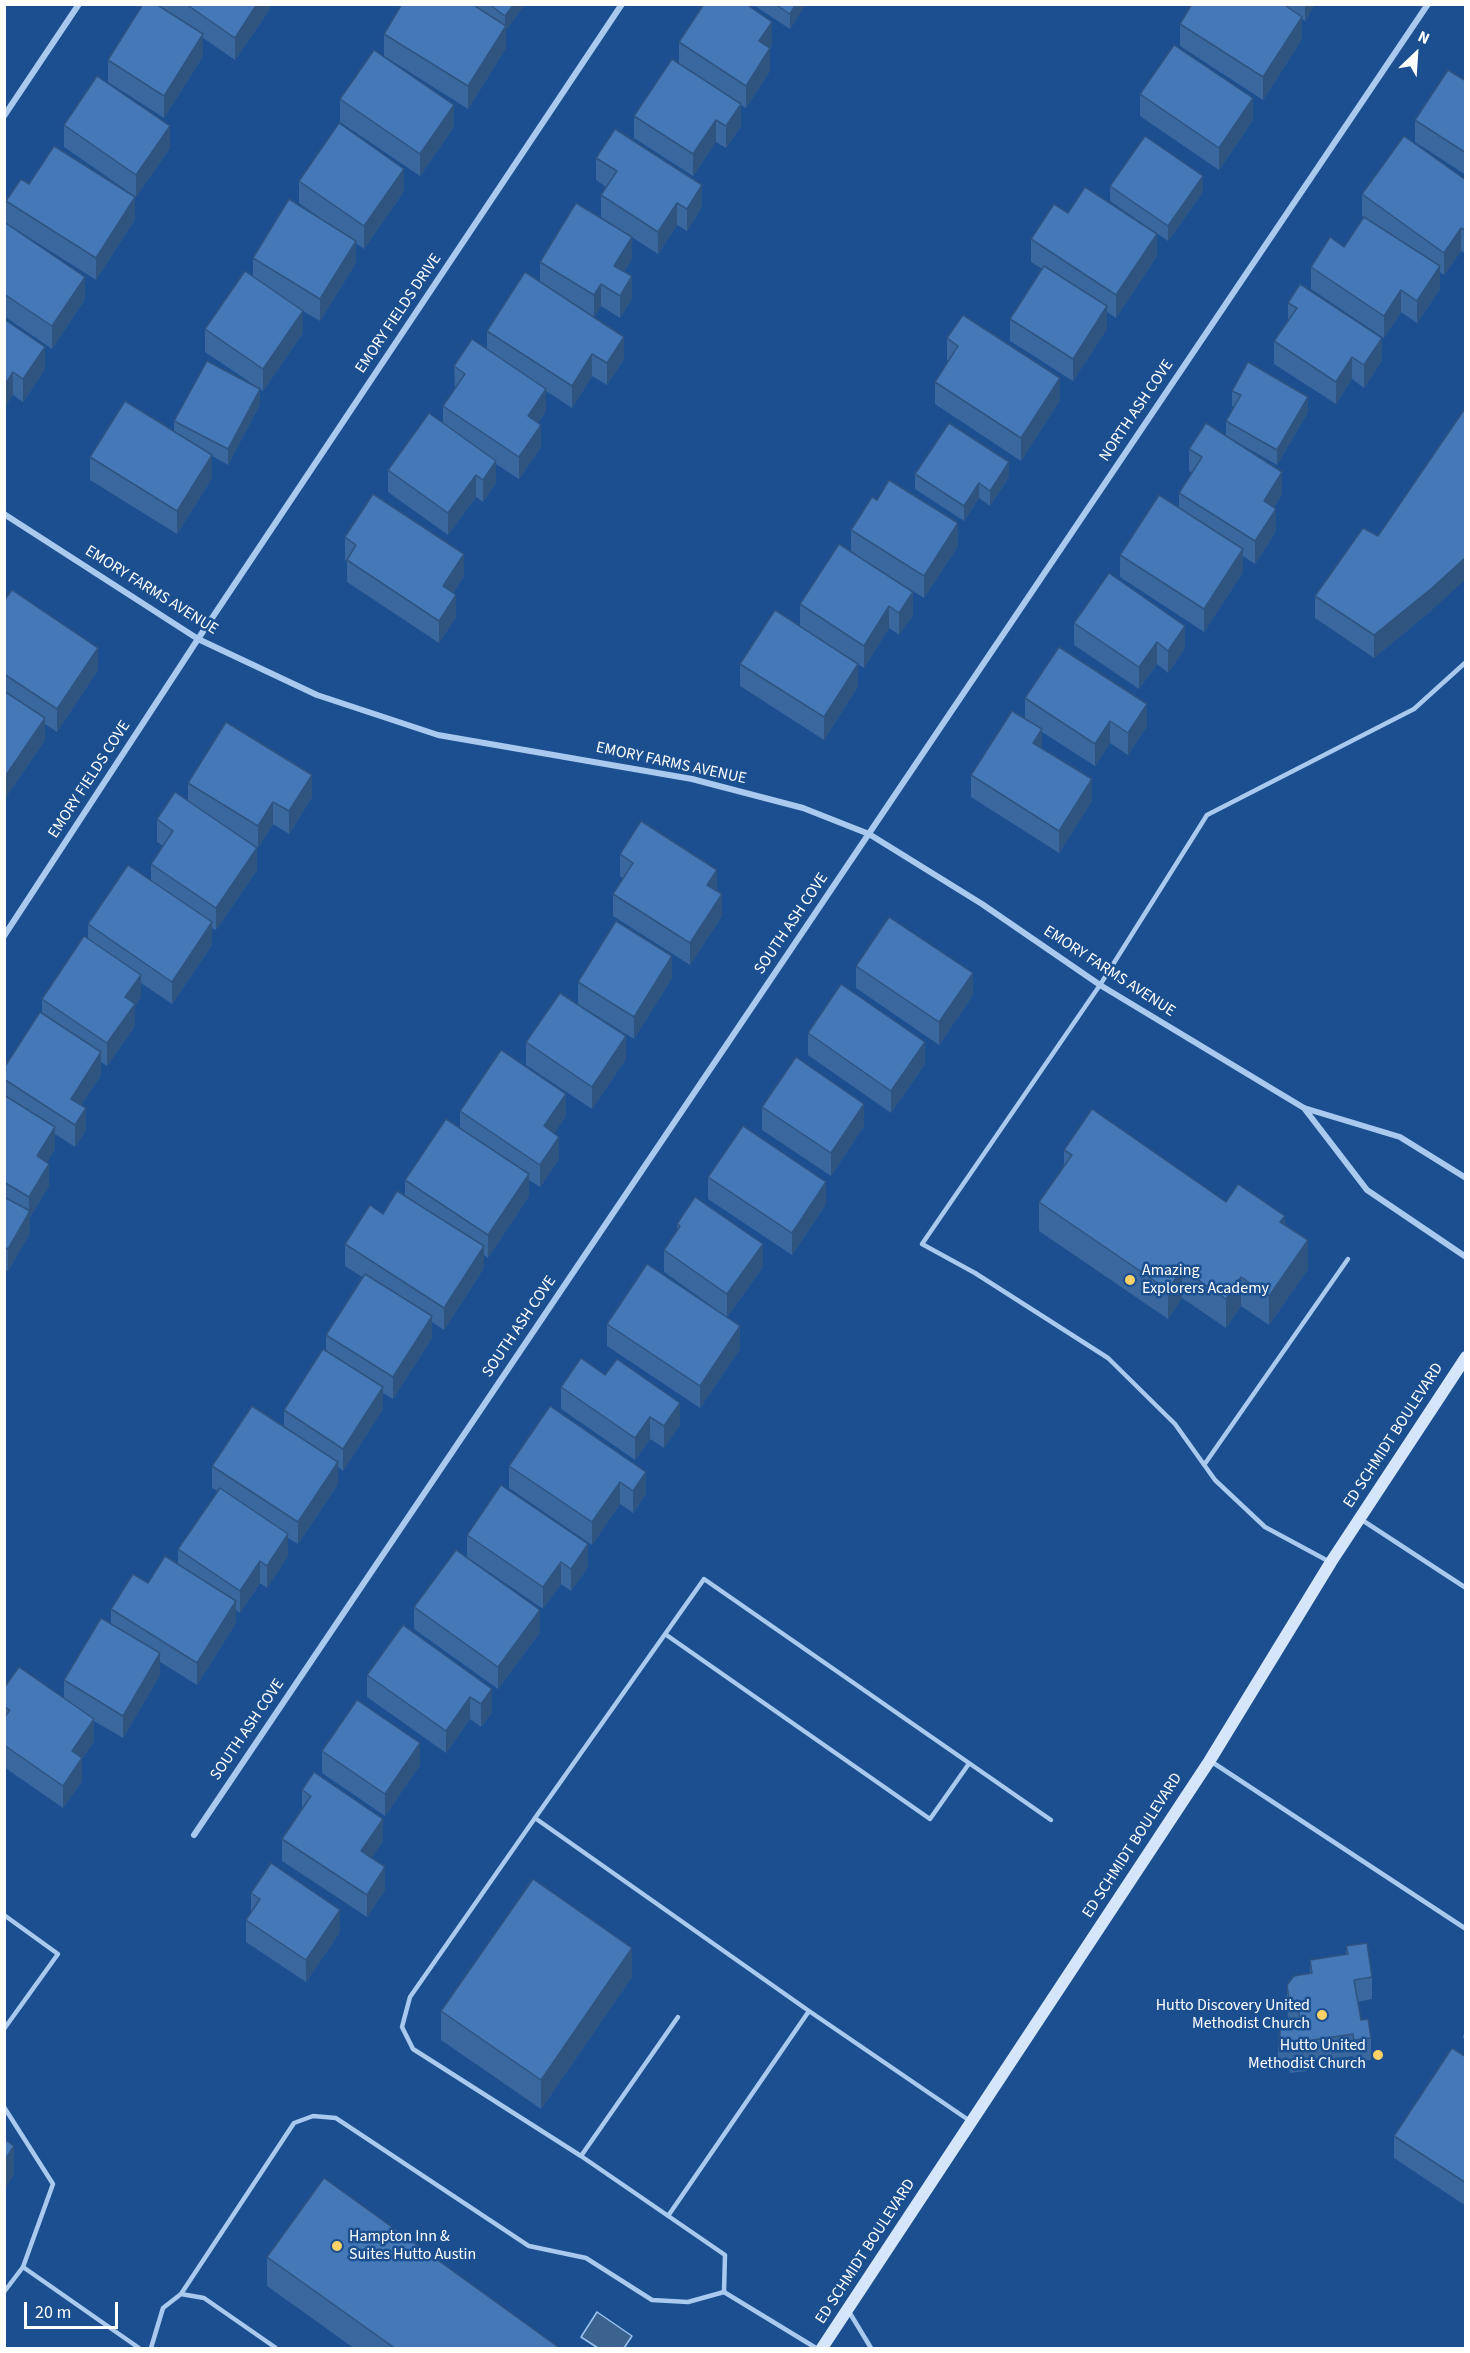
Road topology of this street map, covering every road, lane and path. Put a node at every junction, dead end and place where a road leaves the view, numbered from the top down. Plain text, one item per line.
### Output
1 (79, 4) edge
2 (622, 4) edge
3 (1428, 4) edge
4 (4, 116) edge
5 (4, 514) edge
6 (198, 639) junction
7 (1466, 662) edge
8 (869, 834) junction
9 (4, 936) edge
10 (1100, 985) junction
11 (1304, 1108) junction
12 (1466, 1179) edge
13 (1466, 1257) edge
14 (1348, 1259) dead end
15 (1466, 1357) edge
16 (1204, 1465) junction
17 (1359, 1519) junction
18 (1331, 1562) junction
19 (1466, 1587) edge
20 (665, 1634) junction
21 (1210, 1760) junction
22 (968, 1765) junction
23 (535, 1818) junction
24 (1051, 1820) dead end
25 (194, 1835) dead end
26 (4, 1916) edge
27 (1466, 1929) edge
28 (809, 2011) junction
29 (678, 2017) dead end
30 (4, 2029) edge
31 (4, 2107) edge
32 (972, 2122) junction
33 (581, 2156) junction
34 (668, 2216) junction
35 (23, 2267) junction
36 (4, 2292) edge
37 (724, 2292) junction
38 (181, 2294) junction
39 (848, 2310) junction
40 (139, 2349) edge
41 (151, 2349) edge
42 (276, 2349) edge
43 (816, 2349) edge
44 (822, 2349) edge
45 (871, 2349) edge

1 - 4 street
2 - 6 street, EMORY FIELDS DRIVE
3 - 8 street, NORTH ASH COVE
5 - 6 street, EMORY FARMS AVENUE
6 - 8 street, EMORY FARMS AVENUE
6 - 9 street, EMORY FIELDS COVE
7 - 10 lane
8 - 10 street, EMORY FARMS AVENUE
8 - 25 street, SOUTH ASH COVE
10 - 11 street, EMORY FARMS AVENUE
10 - 16 lane
11 - 12 street, EMORY FARMS AVENUE
11 - 13 street, EMORY FARMS AVENUE
14 - 16 lane
15 - 17 street, ED SCHMIDT BOULEVARD
16 - 18 lane
17 - 18 street, ED SCHMIDT BOULEVARD
17 - 19 lane
18 - 21 street, ED SCHMIDT BOULEVARD
20 - 22 lane
20 - 22 lane
20 - 23 lane
21 - 27 lane
21 - 32 street, ED SCHMIDT BOULEVARD
22 - 24 lane
23 - 28 lane
23 - 33 lane
26 - 30 lane
28 - 32 lane
28 - 34 lane
29 - 33 lane
31 - 35 lane
32 - 39 street, ED SCHMIDT BOULEVARD
33 - 34 lane
34 - 37 lane
35 - 36 lane
35 - 40 lane
37 - 38 lane
37 - 43 lane
38 - 41 lane
38 - 42 lane
39 - 44 street, ED SCHMIDT BOULEVARD
39 - 45 lane

